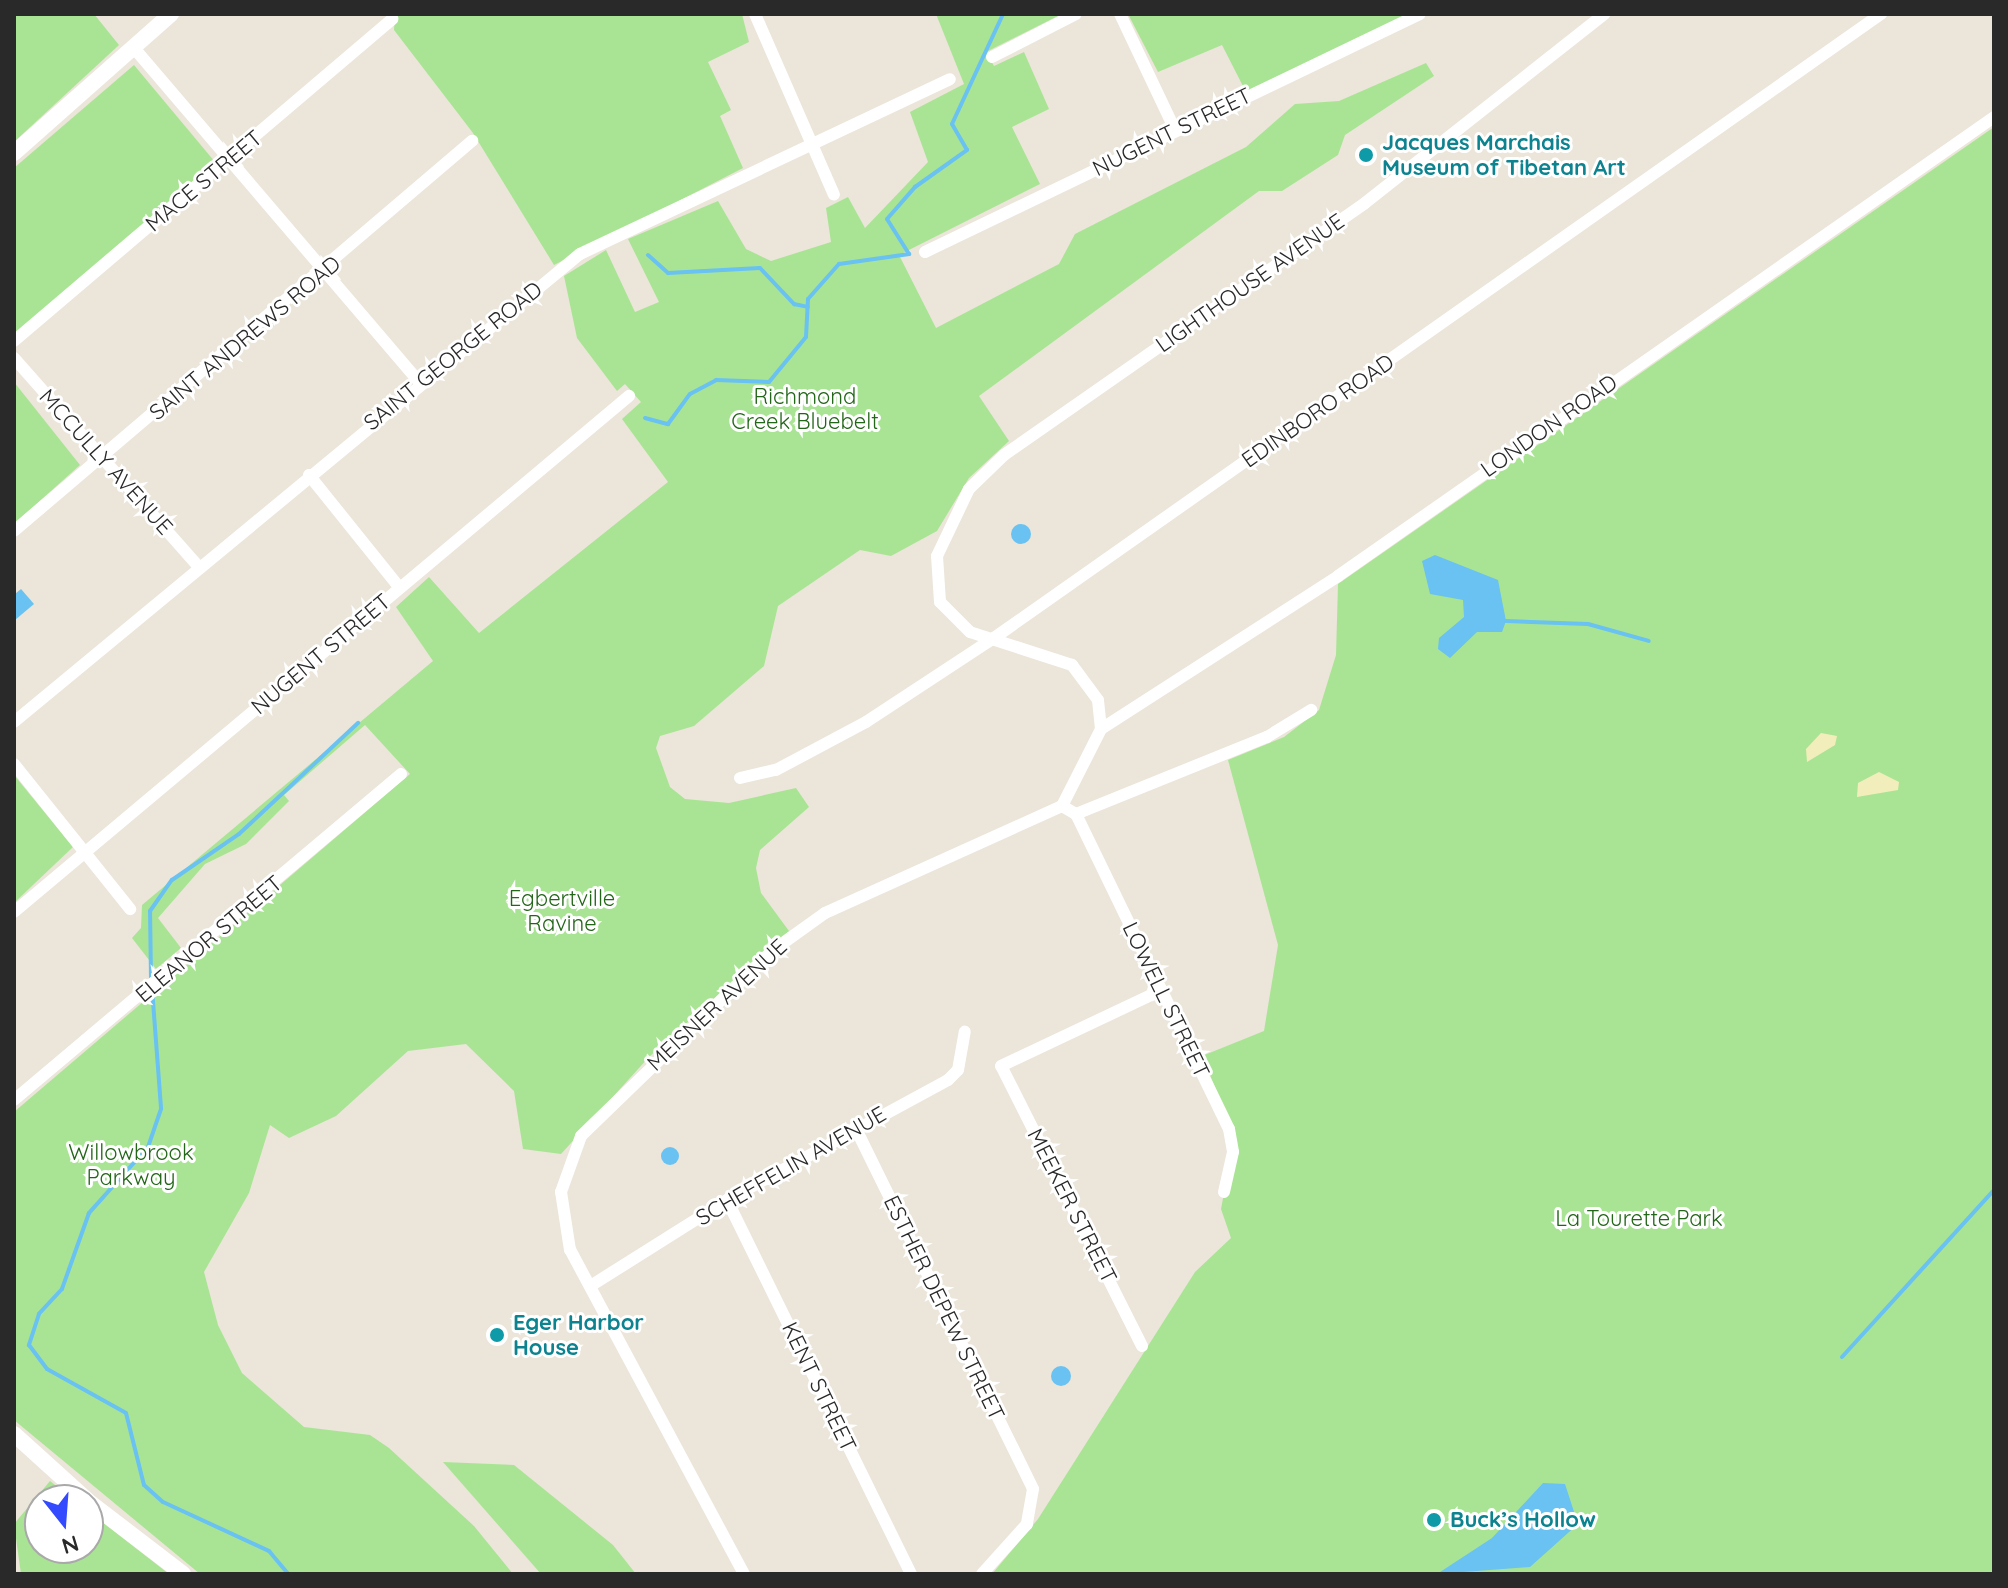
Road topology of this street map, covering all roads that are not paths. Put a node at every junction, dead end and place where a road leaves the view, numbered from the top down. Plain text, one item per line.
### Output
1 (171, 14) edge
2 (755, 14) edge
3 (1076, 14) edge
4 (1120, 14) edge
5 (1420, 14) edge
6 (1604, 14) edge
7 (1881, 14) edge
8 (392, 19) dead end
9 (134, 48) junction
10 (992, 57) dead end
11 (950, 79) dead end
12 (1994, 117) edge
13 (1175, 130) junction
14 (472, 141) dead end
15 (810, 144) junction
16 (14, 153) edge
17 (229, 159) junction
18 (834, 195) dead end
19 (925, 252) dead end
20 (325, 271) junction
21 (14, 341) edge
22 (14, 358) edge
23 (419, 382) junction
24 (629, 396) dead end
25 (103, 458) junction
26 (309, 475) junction
27 (14, 531) edge
28 (197, 565) junction
29 (399, 587) junction
30 (994, 638) junction
31 (1311, 710) dead end
32 (14, 722) edge
33 (1101, 729) junction
34 (14, 764) edge
35 (401, 774) dead end
36 (740, 778) dead end
37 (1062, 806) junction
38 (1076, 814) junction
39 (87, 852) junction
40 (130, 909) dead end
41 (14, 912) edge
42 (1162, 990) junction
43 (965, 1032) dead end
44 (14, 1100) edge
45 (855, 1127) junction
46 (1224, 1192) dead end
47 (727, 1200) junction
48 (592, 1285) junction
49 (1142, 1346) dead end
50 (14, 1434) edge
51 (70, 1484) edge
52 (104, 1512) edge
53 (183, 1574) edge
54 (744, 1574) edge
55 (911, 1574) edge
56 (982, 1574) edge

1 - 9 street
2 - 15 street
3 - 10 street
4 - 13 street
5 - 13 street, NUGENT STREET
6 - 30 street, LIGHTHOUSE AVENUE
7 - 30 street, EDINBORO ROAD
8 - 17 street, MACE STREET
9 - 16 street
9 - 17 street
11 - 15 street, SAINT GEORGE ROAD
12 - 33 street, LONDON ROAD
13 - 19 street, NUGENT STREET
14 - 20 street, SAINT ANDREWS ROAD
15 - 18 street
15 - 23 street, SAINT GEORGE ROAD
17 - 20 street
17 - 21 street, MACE STREET
20 - 23 street
20 - 25 street, SAINT ANDREWS ROAD
22 - 25 street, MCCULLY AVENUE
23 - 26 street, SAINT GEORGE ROAD
24 - 29 street, NUGENT STREET
25 - 27 street, SAINT ANDREWS ROAD
25 - 28 street, MCCULLY AVENUE
26 - 28 street, SAINT GEORGE ROAD
26 - 29 street
28 - 32 street, SAINT GEORGE ROAD
29 - 39 street, NUGENT STREET
30 - 33 street
30 - 36 street, EDINBORO ROAD
31 - 38 street
33 - 37 street
34 - 39 street
35 - 44 street, ELEANOR STREET
37 - 38 street
37 - 48 street, MEISNER AVENUE
38 - 42 street, LOWELL STREET
39 - 40 street
39 - 41 street, NUGENT STREET
42 - 46 street, LOWELL STREET
42 - 49 street, MEEKER STREET
43 - 45 street, SCHEFFELIN AVENUE
45 - 47 street, SCHEFFELIN AVENUE
45 - 56 street, ESTHER DEPEW STREET
47 - 48 street, SCHEFFELIN AVENUE
47 - 55 street, KENT STREET
48 - 54 street, MEISNER AVENUE
50 - 51 street
52 - 53 street

